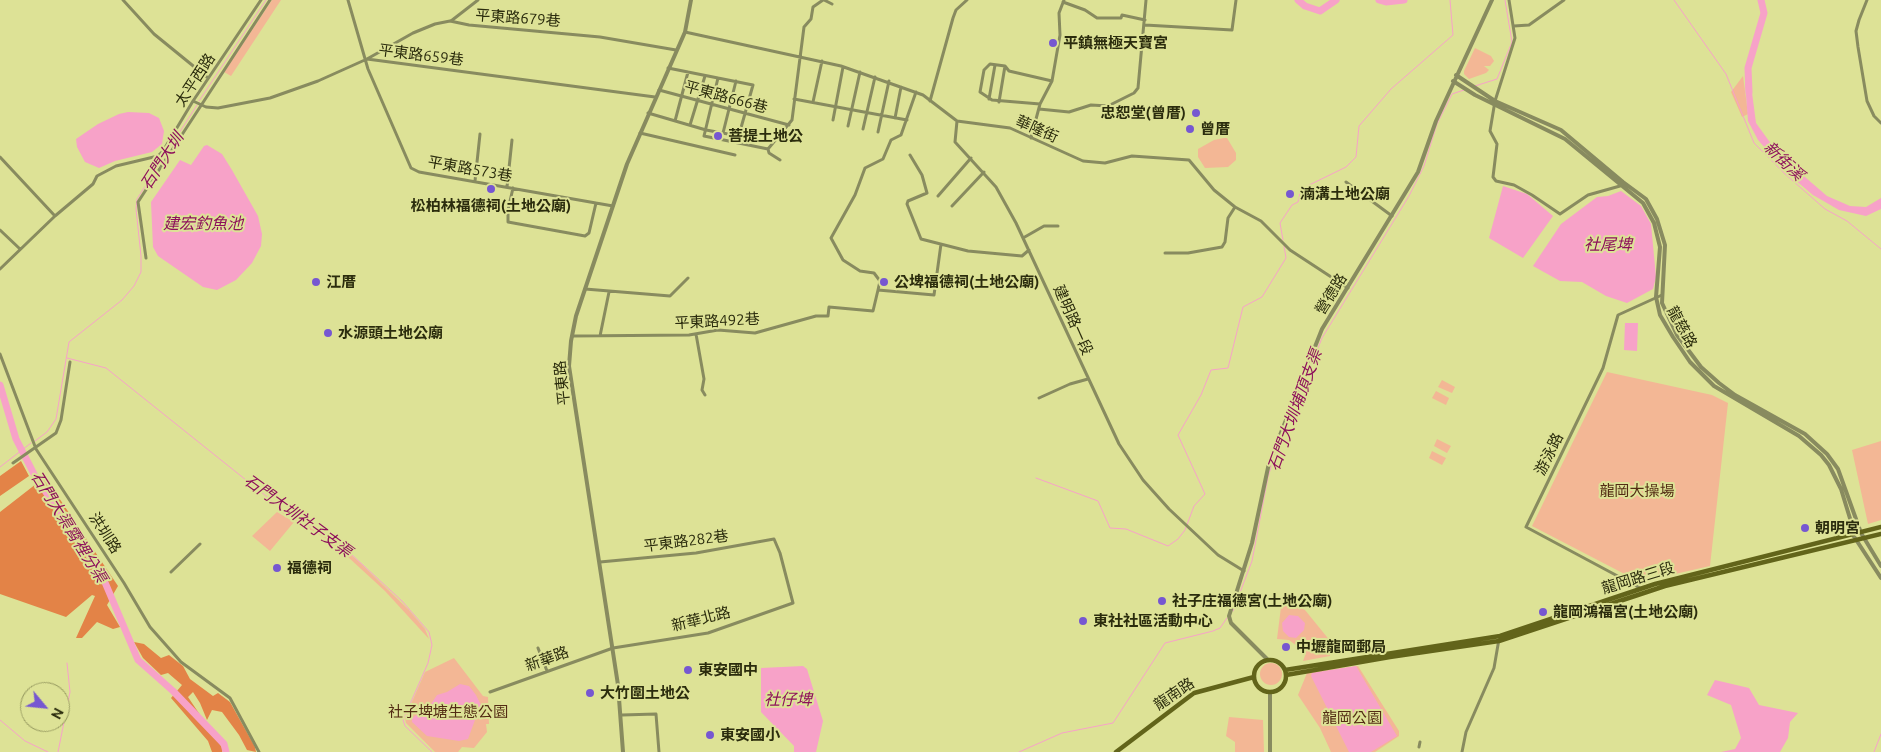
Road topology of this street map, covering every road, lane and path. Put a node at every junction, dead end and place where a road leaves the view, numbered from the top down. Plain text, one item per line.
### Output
1 (123, 0) edge
2 (261, 0) edge
3 (270, 0) edge
4 (348, 0) edge
5 (478, 0) edge
6 (691, 0) edge
7 (824, 0) edge
8 (966, 0) edge
9 (1146, 0) edge
10 (1236, 0) edge
11 (1492, 0) edge
12 (1510, 0) edge
13 (1564, 0) edge
14 (1867, 0) edge
15 (1063, 1) edge
16 (832, 4) dead end
17 (1145, 20) junction
18 (450, 21) junction
19 (1145, 26) junction
20 (1514, 26) junction
21 (685, 32) junction
22 (676, 50) junction
23 (801, 56) junction
24 (366, 59) junction
25 (822, 61) junction
26 (995, 65) junction
27 (1005, 66) junction
28 (844, 67) junction
29 (668, 68) junction
30 (688, 72) junction
31 (860, 72) junction
32 (1456, 75) junction
33 (705, 76) junction
34 (875, 77) junction
35 (208, 78) junction
36 (718, 78) junction
37 (1052, 81) junction
38 (1454, 81) junction
39 (736, 82) junction
40 (889, 82) junction
41 (901, 87) junction
42 (658, 90) junction
43 (916, 92) junction
44 (682, 96) junction
45 (655, 97) junction
46 (794, 99) junction
47 (989, 99) junction
48 (697, 100) junction
49 (194, 101) junction
50 (930, 101) junction
51 (1496, 101) junction
52 (813, 102) junction
53 (1000, 102) junction
54 (712, 104) junction
55 (1040, 104) junction
56 (201, 105) junction
57 (1496, 106) junction
58 (836, 107) junction
59 (728, 108) junction
60 (1039, 109) junction
61 (851, 110) junction
62 (745, 112) junction
63 (648, 113) junction
64 (866, 113) junction
65 (882, 115) junction
66 (895, 118) junction
67 (833, 120) dead end
68 (907, 120) junction
69 (675, 121) junction
70 (957, 122) junction
71 (1881, 123) edge
72 (690, 125) junction
73 (788, 125) junction
74 (848, 126) dead end
75 (863, 129) dead end
76 (706, 130) junction
77 (878, 132) dead end
78 (639, 133) junction
79 (723, 133) junction
80 (480, 134) dead end
81 (739, 136) junction
82 (1031, 138) junction
83 (512, 140) dead end
84 (737, 142) junction
85 (768, 149) junction
86 (735, 155) dead end
87 (910, 155) dead end
88 (0, 157) edge
89 (971, 158) junction
90 (780, 160) dead end
91 (984, 172) junction
92 (475, 181) junction
93 (1346, 182) dead end
94 (1621, 184) junction
95 (507, 187) junction
96 (513, 188) junction
97 (938, 196) dead end
98 (596, 203) junction
99 (613, 206) junction
100 (952, 206) dead end
101 (1235, 207) junction
102 (55, 216) junction
103 (1392, 216) junction
104 (1058, 226) dead end
105 (0, 230) edge
106 (1023, 238) junction
107 (941, 244) junction
108 (20, 249) junction
109 (1029, 250) junction
110 (1165, 253) dead end
111 (146, 258) dead end
112 (0, 269) edge
113 (688, 278) dead end
114 (1348, 288) junction
115 (585, 289) junction
116 (878, 290) junction
117 (609, 292) junction
118 (1662, 296) junction
119 (1656, 297) junction
120 (696, 334) junction
121 (572, 336) junction
122 (600, 336) junction
123 (1675, 336) junction
124 (0, 354) edge
125 (70, 362) dead end
126 (1088, 379) junction
127 (705, 395) dead end
128 (1039, 398) dead end
129 (33, 445) junction
130 (13, 463) dead end
131 (1881, 527) edge
132 (1860, 533) junction
133 (1881, 534) edge
134 (1853, 535) junction
135 (1864, 539) junction
136 (1857, 541) junction
137 (200, 544) dead end
138 (600, 562) junction
139 (1881, 566) edge
140 (1244, 571) junction
141 (171, 572) dead end
142 (1881, 578) edge
143 (1640, 588) junction
144 (793, 602) joint
145 (1499, 639) junction
146 (538, 648) dead end
147 (613, 648) junction
148 (1268, 660) junction
149 (547, 671) junction
150 (1285, 673) junction
151 (1254, 677) junction
152 (490, 692) dead end
153 (1270, 692) junction
154 (622, 715) junction
155 (1420, 742) dead end
156 (1419, 747) dead end
157 (259, 752) edge
158 (623, 752) edge
159 (659, 752) edge
160 (1116, 752) edge
161 (1270, 752) edge
162 (1462, 752) edge

1 - 35 street
2 - 35 street, 太平西路
3 - 56 street
4 - 24 street
5 - 18 street
6 - 21 street, 平東路
7 - 16 street
7 - 23 street
8 - 50 street
9 - 17 street
10 - 19 street
11 - 32 street, 營德路
12 - 20 street
13 - 20 street
14 - 71 street
15 - 17 street
15 - 37 street
17 - 19 street
18 - 22 street, 平東路679巷
18 - 24 street, 平東路679巷
19 - 60 street
20 - 51 street
21 - 22 street, 平東路
21 - 23 street
22 - 29 street, 平東路
23 - 25 street
23 - 46 street
24 - 45 street, 平東路659巷
24 - 56 street, 平東路659巷
24 - 92 street, 平東路573巷
25 - 28 street
25 - 52 street
26 - 27 street
26 - 47 street
26 - 47 street
27 - 37 street
27 - 53 street
28 - 31 street
28 - 58 street
29 - 30 street
29 - 42 street, 平東路
30 - 33 street
30 - 44 street
31 - 34 street
31 - 61 street
32 - 38 street, 營德路
32 - 51 street, 龍慈路
33 - 36 street
33 - 48 street
34 - 40 street
34 - 64 street
35 - 49 street, 太平西路
36 - 39 street
36 - 54 street
37 - 55 street
38 - 57 street, 龍慈路
38 - 103 street, 營德路
39 - 59 street
39 - 62 street
40 - 41 street
40 - 65 street
41 - 43 street
41 - 66 street
42 - 44 street, 平東路666巷
42 - 45 street, 平東路
43 - 50 street
43 - 68 street
44 - 48 street, 平東路666巷
44 - 69 street
45 - 63 street, 平東路
46 - 52 street
46 - 73 street
47 - 53 street
48 - 54 street, 平東路666巷
48 - 72 street
49 - 56 street, 平東路659巷
49 - 102 street, 太平西路
50 - 70 street
51 - 57 street
51 - 94 street, 龍慈路
52 - 58 street
53 - 55 street
54 - 59 street, 平東路666巷
54 - 76 street
55 - 60 street
56 - 111 street
57 - 94 street, 龍慈路
57 - 94 street
58 - 61 street
58 - 67 street
59 - 62 street, 平東路666巷
59 - 79 street
60 - 82 street
61 - 64 street
61 - 74 street
62 - 73 street, 平東路666巷
62 - 81 street
63 - 69 street
63 - 78 street, 平東路
64 - 65 street
64 - 75 street
65 - 66 street
65 - 77 street
66 - 68 street
68 - 116 street
69 - 72 street
70 - 82 street, 華隆街
70 - 89 street, 建明路一段
72 - 76 street
73 - 85 street
76 - 79 street
76 - 84 street
78 - 86 street
78 - 99 street, 平東路
79 - 81 street
80 - 92 street
81 - 84 street
82 - 101 street, 華隆街
83 - 95 street
84 - 85 street
85 - 90 street
87 - 107 street
88 - 102 street
89 - 91 street, 建明路一段
89 - 97 street
91 - 100 street
91 - 106 street, 建明路一段
92 - 95 street, 平東路573巷
93 - 103 street
94 - 118 street, 龍慈路
94 - 119 street, 龍慈路
95 - 96 street, 平東路573巷
96 - 98 street, 平東路573巷
96 - 98 street
98 - 99 street, 平東路573巷
99 - 115 street, 平東路
101 - 110 street
101 - 114 street, 華隆街
102 - 108 street, 太平西路
103 - 114 street, 營德路
104 - 106 street
105 - 108 street
106 - 109 street, 建明路一段
107 - 109 street
107 - 116 street
108 - 112 street, 太平西路
109 - 126 street, 建明路一段
113 - 117 street
114 - 140 street, 營德路
115 - 117 street
115 - 121 street, 平東路
116 - 120 street, 平東路492巷
117 - 122 street
118 - 119 street, 游泳路
118 - 123 street, 龍慈路
119 - 123 street, 龍慈路
119 - 143 street, 游泳路
120 - 122 street, 平東路492巷
120 - 127 street
121 - 122 street, 平東路492巷
121 - 138 street, 平東路
123 - 132 street, 龍慈路
123 - 134 street, 龍慈路
124 - 129 street, 洪圳路
125 - 129 street
126 - 128 street
126 - 140 street, 建明路一段
129 - 130 street
129 - 157 street, 洪圳路
131 - 132 main road, 龍岡路三段
132 - 134 main road, 龍岡路三段
132 - 135 street, 龍慈路
133 - 135 main road, 龍岡路三段
134 - 136 street, 龍慈路
134 - 143 main road, 龍岡路三段
135 - 136 main road, 龍岡路三段
135 - 139 street, 龍慈路
136 - 142 street, 龍慈路
136 - 145 main road, 龍岡路三段
137 - 141 street
138 - 144 street, 平東路282巷
138 - 147 street, 平東路
140 - 148 street, 營德路
143 - 145 main road, 龍岡路三段
144 - 147 street, 新華北路
145 - 150 main road, 龍岡路三段
145 - 162 street
146 - 149 street
147 - 149 street, 新華路
147 - 154 street, 平東路
148 - 150 main road
148 - 151 main road
149 - 152 street, 新華路
150 - 153 main road
151 - 153 main road
151 - 160 main road, 龍南路
153 - 161 street
154 - 158 street, 平東路
154 - 159 street
155 - 156 street

